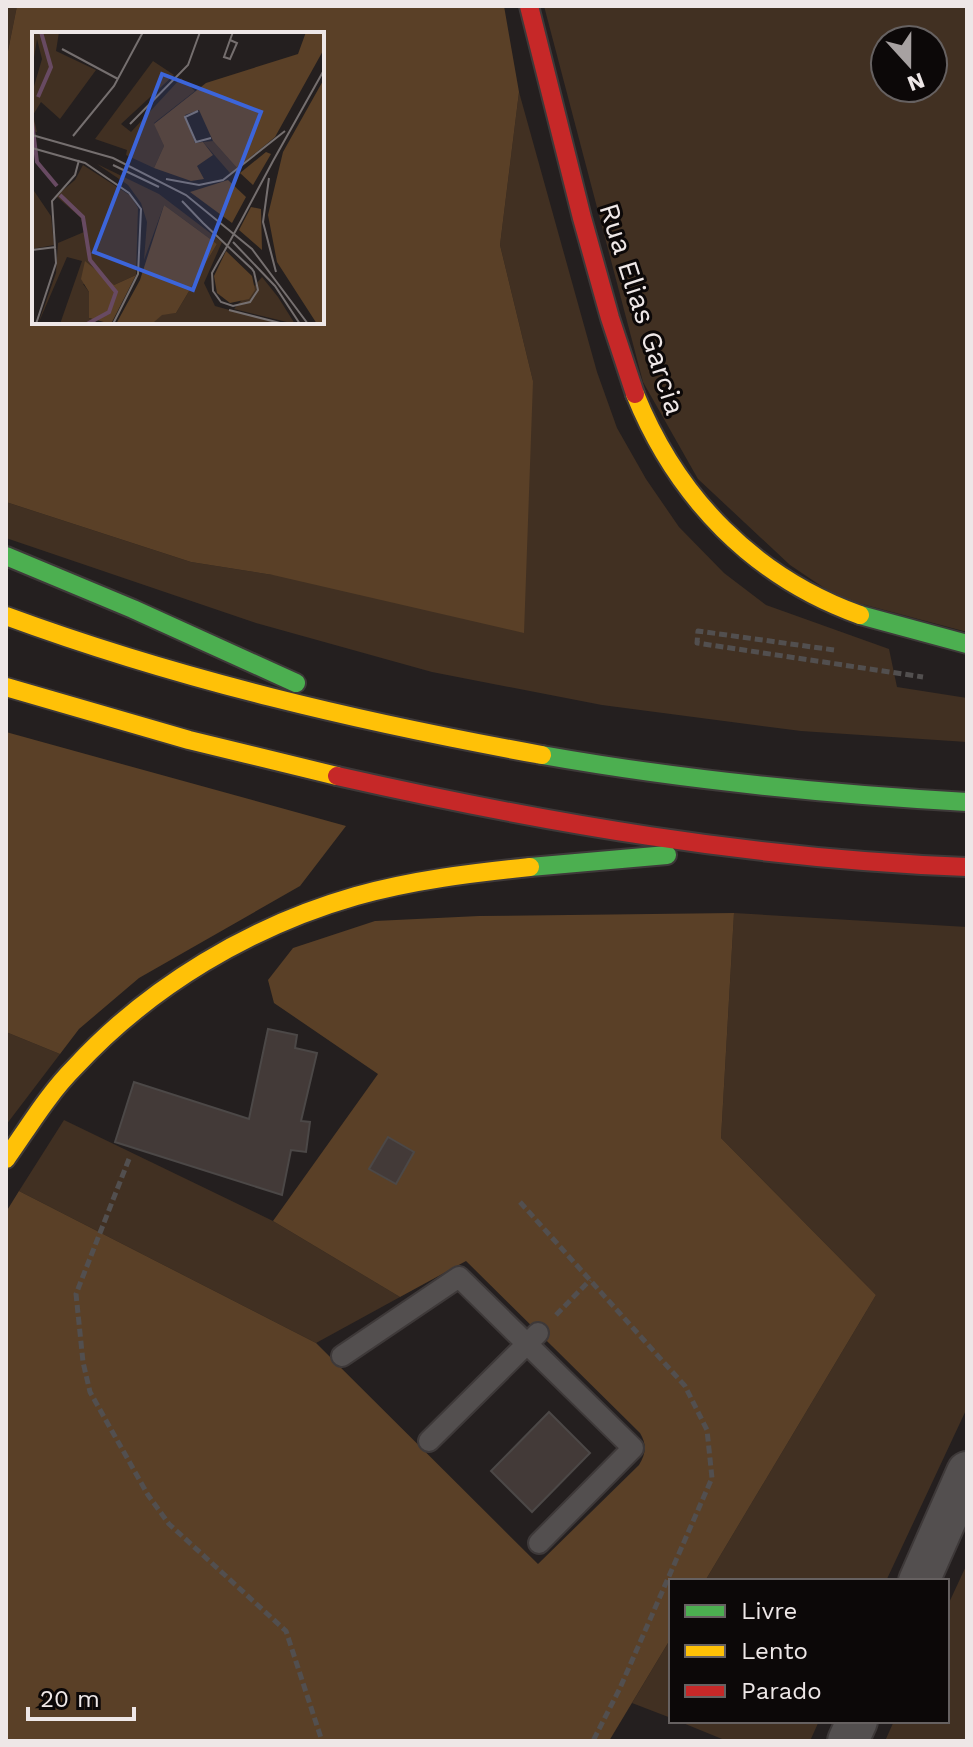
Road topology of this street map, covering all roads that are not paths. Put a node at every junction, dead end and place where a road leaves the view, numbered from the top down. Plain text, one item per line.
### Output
1 (529, 6) edge
2 (6, 556) edge
3 (6, 616) edge
4 (967, 644) edge
5 (6, 687) edge
6 (385, 724) junction
7 (967, 802) edge
8 (731, 848) junction
9 (967, 867) edge
10 (6, 1159) edge
11 (532, 1338) junction
12 (342, 1356) dead end
13 (429, 1441) dead end
14 (967, 1472) edge
15 (539, 1543) dead end
16 (920, 1579) edge

1 - 4 main road, Rua Elias Garcia
2 - 6 main road
3 - 6 main road
5 - 8 main road
6 - 7 main road
8 - 9 main road
8 - 10 main road
11 - 12 lane
11 - 13 lane
11 - 15 lane
14 - 16 street

